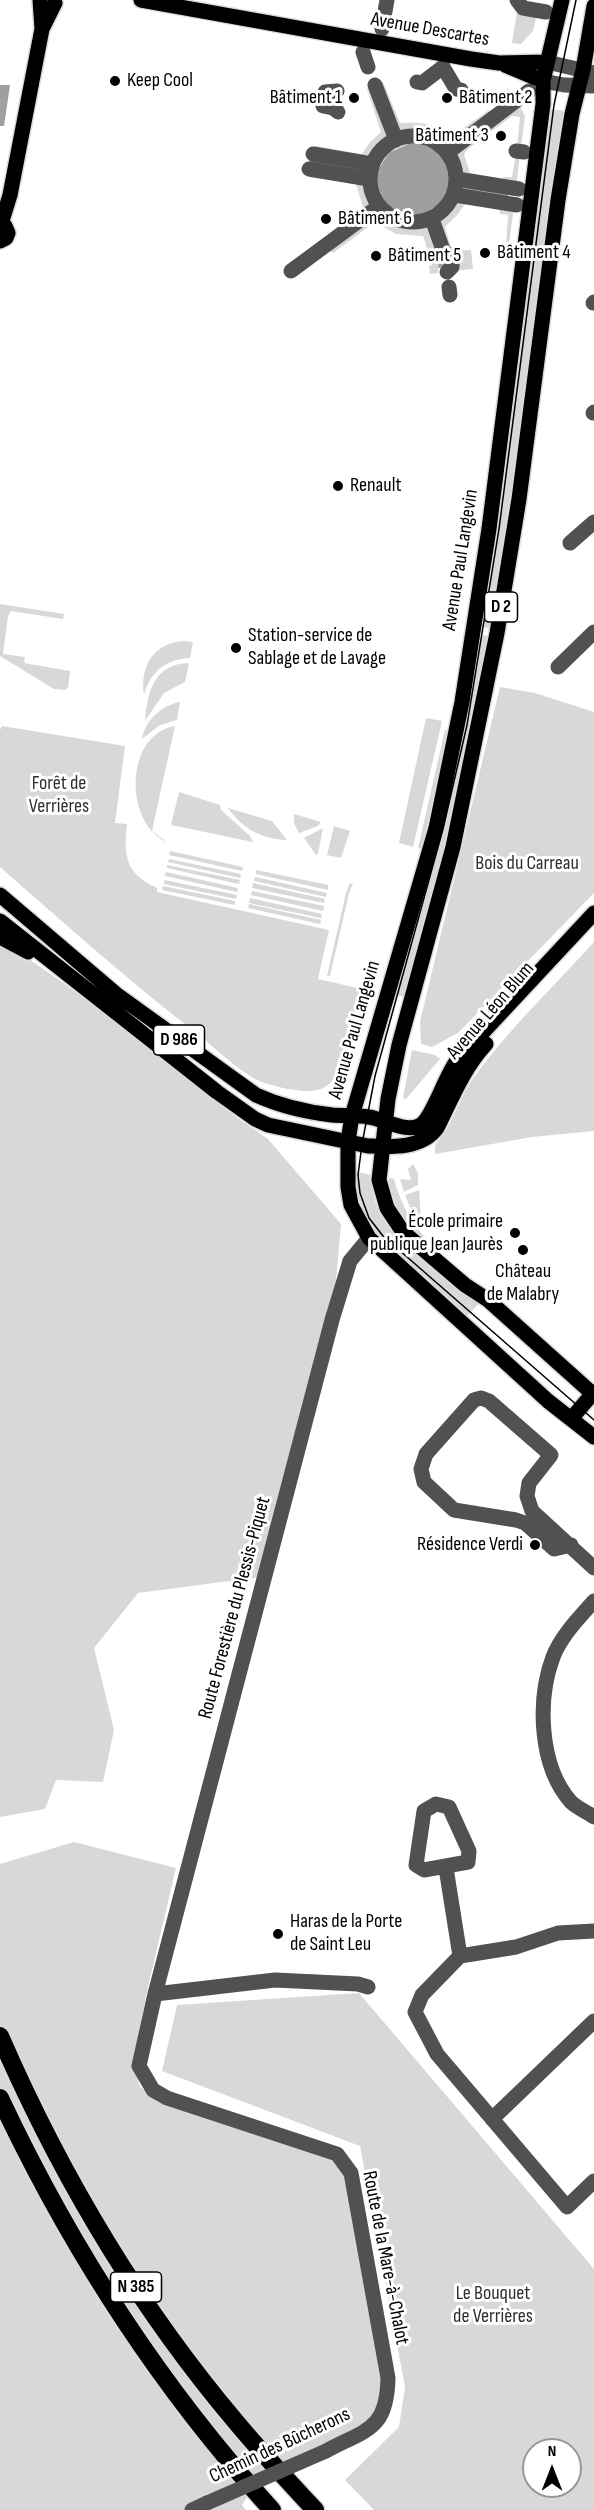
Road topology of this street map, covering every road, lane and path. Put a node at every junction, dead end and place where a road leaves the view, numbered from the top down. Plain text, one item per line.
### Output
1 (141, 0) edge
2 (387, 0) edge
3 (517, 0) edge
4 (562, 0) edge
5 (49, 1) edge
6 (594, 6) edge
7 (546, 12) dead end
8 (382, 29) dead end
9 (363, 52) dead end
10 (499, 63) junction
11 (547, 63) junction
12 (368, 67) dead end
13 (588, 71) edge
14 (543, 81) junction
15 (417, 82) dead end
16 (375, 85) dead end
17 (586, 85) edge
18 (461, 90) dead end
19 (529, 91) dead end
20 (328, 96) dead end
21 (338, 112) dead end
22 (396, 140) junction
23 (447, 153) junction
24 (313, 154) dead end
25 (309, 169) dead end
26 (370, 172) junction
27 (456, 187) junction
28 (519, 189) dead end
29 (517, 205) dead end
30 (379, 206) junction
31 (430, 219) junction
32 (1, 224) edge
33 (0, 241) edge
34 (291, 271) dead end
35 (448, 284) dead end
36 (594, 522) edge
37 (570, 543) dead end
38 (594, 632) edge
39 (558, 667) dead end
40 (0, 895) edge
41 (594, 913) edge
42 (0, 921) edge
43 (594, 927) edge
44 (0, 938) edge
45 (74, 980) junction
46 (352, 1116) junction
47 (386, 1122) junction
48 (348, 1142) junction
49 (384, 1146) junction
50 (369, 1238) junction
51 (594, 1394) edge
52 (572, 1419) junction
53 (594, 1437) edge
54 (571, 1545) junction
55 (594, 1568) edge
56 (594, 1601) edge
57 (594, 1817) edge
58 (446, 1868) junction
59 (594, 1931) edge
60 (460, 1956) junction
61 (368, 1987) dead end
62 (155, 1994) junction
63 (594, 2021) edge
64 (0, 2036) edge
65 (0, 2098) edge
66 (492, 2119) junction
67 (594, 2181) edge
68 (382, 2416) joint
69 (192, 2510) edge
70 (272, 2510) edge
71 (315, 2510) edge

1 - 10 main road, Avenue Descartes
2 - 8 street
3 - 7 street
4 - 11 main road, Avenue Paul Langevin / D 2
5 - 32 main road
6 - 13 main road, D 2
9 - 12 street
10 - 11 main road
10 - 14 main road
11 - 13 street
11 - 14 main road, Avenue Paul Langevin / D 2
13 - 17 main road, D 2
14 - 17 street
14 - 46 main road, Avenue Paul Langevin / D 2
15 - 18 street
16 - 22 street
17 - 47 main road, D 2
19 - 23 street
20 - 21 street
22 - 23 street
22 - 26 street
23 - 27 street
24 - 26 street
25 - 26 street
26 - 30 street
27 - 28 street
27 - 29 street
27 - 31 street
30 - 31 street
30 - 34 street
31 - 35 street
32 - 33 main road
36 - 37 street
38 - 39 street
40 - 46 main road, D 986
41 - 47 main road, Avenue Léon Blum
42 - 45 main road
43 - 49 main road, Avenue Léon Blum
44 - 45 main road
45 - 48 main road, D 986
46 - 47 main road
46 - 48 main road, Avenue Paul Langevin
47 - 49 main road, D 2
48 - 49 main road, Avenue Léon Blum
48 - 50 main road, Avenue Paul Langevin
49 - 51 main road
50 - 52 main road
50 - 62 street, Route Forestière du Plessis-Piquet
51 - 52 main road
52 - 53 main road
54 - 54 street
54 - 55 street
56 - 57 street
58 - 58 street
58 - 60 street
59 - 60 street
60 - 66 street
61 - 62 street
62 - 68 street, Route de la Mare-à-Chalot
63 - 66 street
64 - 71 highway, N 385
65 - 70 highway, N 385
66 - 67 street
68 - 69 street, Chemin des Bûcherons, bridge

